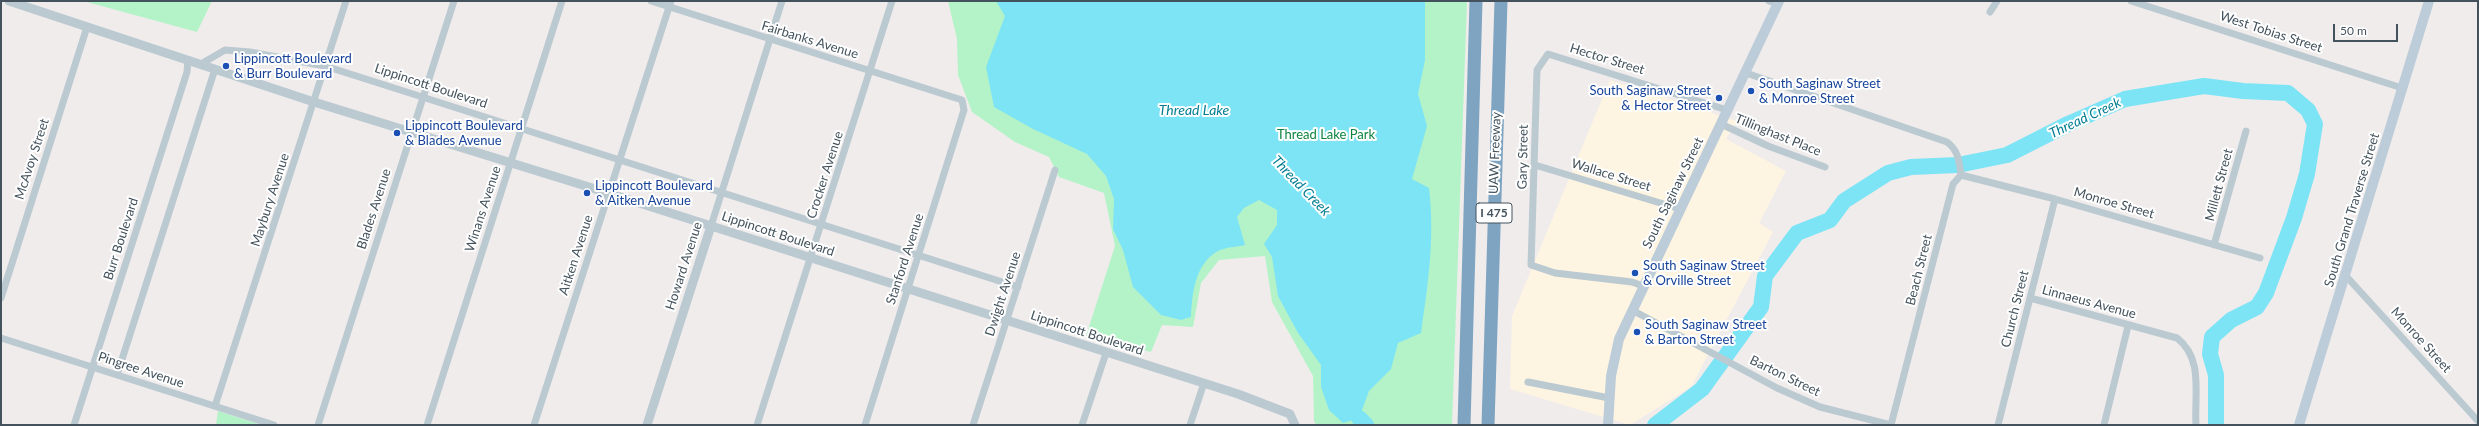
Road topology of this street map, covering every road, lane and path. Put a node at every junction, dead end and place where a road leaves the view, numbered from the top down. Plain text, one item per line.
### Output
1 (9, 1) edge
2 (346, 1) edge
3 (454, 1) edge
4 (562, 1) edge
5 (651, 1) edge
6 (782, 1) edge
7 (892, 1) edge
8 (1476, 1) edge
9 (1501, 1) edge
10 (1997, 1) edge
11 (2131, 1) edge
12 (2429, 1) edge
13 (1775, 2) edge
14 (670, 4) edge
15 (1990, 12) dead end
16 (87, 27) junction
17 (770, 40) junction
18 (1548, 54) joint
19 (188, 60) junction
20 (201, 64) junction
21 (325, 66) junction
22 (215, 69) junction
23 (870, 71) junction
24 (1746, 73) junction
25 (2402, 88) junction
26 (423, 97) junction
27 (962, 100) joint
28 (314, 102) junction
29 (1727, 110) junction
30 (1721, 124) junction
31 (520, 129) junction
32 (2246, 131) dead end
33 (411, 132) junction
34 (619, 160) junction
35 (510, 162) junction
36 (1535, 165) junction
37 (1825, 167) dead end
38 (1055, 170) dead end
39 (1960, 176) junction
40 (720, 192) junction
41 (609, 193) junction
42 (2055, 199) junction
43 (1680, 209) junction
44 (822, 224) junction
45 (711, 226) junction
46 (2214, 245) junction
47 (920, 256) junction
48 (811, 257) junction
49 (2260, 258) dead end
50 (2346, 276) junction
51 (1643, 286) junction
52 (1018, 287) junction
53 (908, 289) junction
54 (1, 298) edge
55 (2030, 298) junction
56 (1632, 310) junction
57 (1007, 321) junction
58 (2128, 326) junction
59 (1, 338) edge
60 (1106, 353) junction
61 (93, 367) junction
62 (117, 375) junction
63 (1528, 382) dead end
64 (1204, 383) junction
65 (1609, 398) junction
66 (215, 406) junction
67 (2478, 421) edge
68 (74, 425) edge
69 (274, 425) edge
70 (318, 425) edge
71 (427, 425) edge
72 (534, 425) edge
73 (647, 425) edge
74 (757, 425) edge
75 (865, 425) edge
76 (973, 425) edge
77 (1082, 425) edge
78 (1190, 425) edge
79 (1295, 425) edge
80 (1464, 425) edge
81 (1488, 425) edge
82 (1608, 425) edge
83 (1891, 425) edge
84 (1998, 425) edge
85 (2104, 425) edge
86 (2196, 425) edge
87 (2299, 425) edge

1 - 16 street, Lippincott Boulevard
2 - 21 street, Maybury Avenue
3 - 26 street, Blades Avenue
4 - 31 street, Winans Avenue
5 - 14 street, Fairbanks Avenue
6 - 17 street, Howard Avenue
7 - 23 street, Crocker Avenue
8 - 80 highway, UAW Freeway / I 475
9 - 81 highway, UAW Freeway / I 475
10 - 15 street
11 - 25 street, West Tobias Street
12 - 25 main road, South Grand Traverse Street
13 - 24 main road, South Saginaw Street
14 - 17 street, Fairbanks Avenue
14 - 34 street, Aitken Avenue
16 - 19 street, Lippincott Boulevard
16 - 54 street, McAvoy Street
17 - 23 street, Fairbanks Avenue
17 - 40 street, Howard Avenue
18 - 29 street, Hector Street
18 - 36 street, Gary Street
19 - 20 street, Lippincott Boulevard
19 - 61 street, Burr Boulevard
20 - 21 street, Lippincott Boulevard
20 - 22 street, Lippincott Boulevard
21 - 26 street, Lippincott Boulevard
21 - 28 street, Maybury Avenue
22 - 28 street, Lippincott Boulevard
22 - 62 street
23 - 27 street, Fairbanks Avenue
23 - 44 street, Crocker Avenue
24 - 29 main road, South Saginaw Street
24 - 39 street
25 - 50 main road, South Grand Traverse Street
26 - 31 street, Lippincott Boulevard
26 - 33 street, Blades Avenue
27 - 47 street, Stanford Avenue
28 - 33 street, Lippincott Boulevard
28 - 66 street, Maybury Avenue
29 - 30 main road, South Saginaw Street
30 - 37 street, Tillinghast Place
30 - 43 main road, South Saginaw Street
31 - 34 street, Lippincott Boulevard
31 - 35 street, Winans Avenue
32 - 46 street, Millett Street
33 - 35 street, Lippincott Boulevard
33 - 70 street, Blades Avenue
34 - 40 street, Lippincott Boulevard
34 - 41 street, Aitken Avenue
35 - 41 street, Lippincott Boulevard
35 - 71 street, Winans Avenue
36 - 43 street, Wallace Street
36 - 51 street, Gary Street
38 - 52 street, Dwight Avenue
39 - 42 street, Monroe Street
39 - 83 street, Beach Street
40 - 44 street, Lippincott Boulevard
40 - 45 street, Howard Avenue
41 - 45 street, Lippincott Boulevard
41 - 72 street, Aitken Avenue
42 - 46 street, Monroe Street
42 - 55 street, Church Street
43 - 51 main road, South Saginaw Street
44 - 47 street, Lippincott Boulevard
44 - 48 street, Crocker Avenue
45 - 48 street, Lippincott Boulevard
45 - 73 street, Howard Avenue
46 - 49 street, Monroe Street
47 - 52 street, Lippincott Boulevard
47 - 53 street, Stanford Avenue
48 - 53 street, Lippincott Boulevard
48 - 74 street, Crocker Avenue
50 - 67 street, Monroe Street
50 - 87 main road, South Grand Traverse Street
51 - 56 main road, South Saginaw Street
52 - 57 street, Dwight Avenue
53 - 57 street, Lippincott Boulevard
53 - 75 street, Stanford Avenue
55 - 58 street, Linnaeus Avenue
55 - 84 street, Church Street
56 - 65 main road, South Saginaw Street
56 - 83 street, Barton Street
57 - 60 street, Lippincott Boulevard
57 - 76 street, Dwight Avenue
58 - 85 street
58 - 86 street, Linnaeus Avenue
59 - 61 street, Pingree Avenue
60 - 64 street, Lippincott Boulevard
60 - 77 street
61 - 62 street, Pingree Avenue
61 - 68 street, Burr Boulevard
62 - 66 street, Pingree Avenue
63 - 65 street
64 - 78 street
64 - 79 street, Lippincott Boulevard
65 - 82 main road, South Saginaw Street
66 - 69 street, Pingree Avenue

